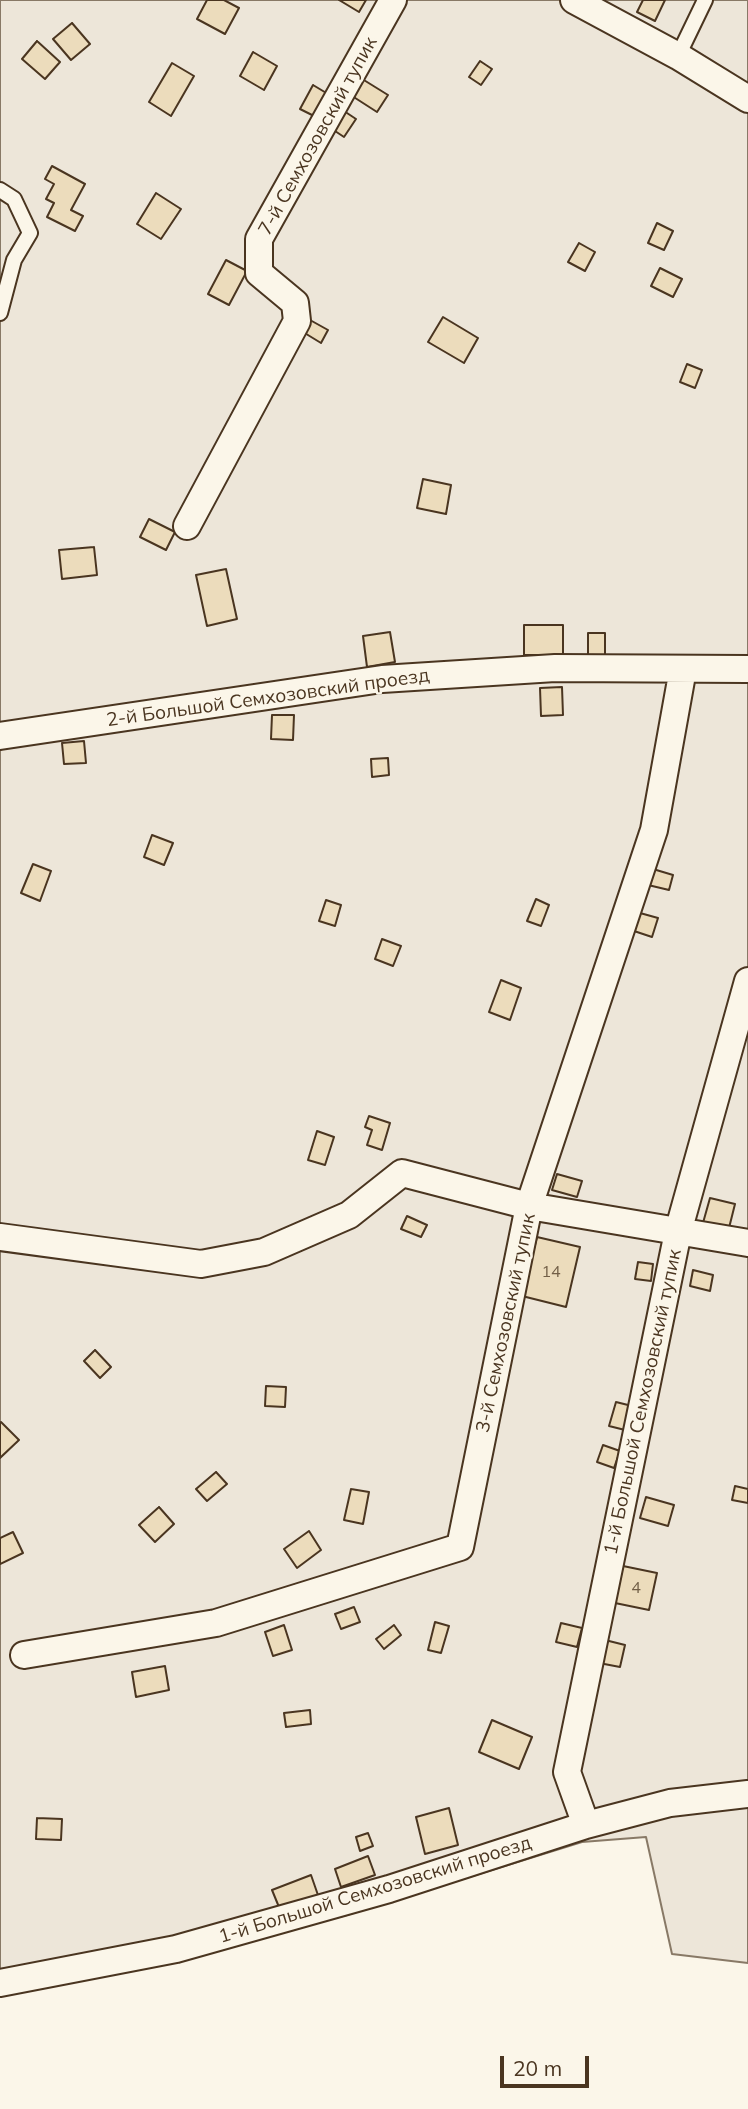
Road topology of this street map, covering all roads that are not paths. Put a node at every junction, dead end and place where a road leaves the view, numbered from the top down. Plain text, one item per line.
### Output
1 (393, 0) edge
2 (574, 0) edge
3 (705, 0) edge
4 (678, 56) junction
5 (748, 99) edge
6 (0, 190) edge
7 (0, 313) edge
8 (187, 526) dead end
9 (683, 669) junction
10 (748, 669) edge
11 (0, 736) edge
12 (748, 981) edge
13 (529, 1206) junction
14 (678, 1232) junction
15 (0, 1237) edge
16 (748, 1243) edge
17 (24, 1655) dead end
18 (748, 1794) edge
19 (586, 1825) junction
20 (0, 1983) edge

1 - 8 street, 7-й Семхозовский тупик
2 - 4 street
3 - 4 lane
4 - 5 street
6 - 7 lane
9 - 10 street, 2-й Большой Семхозовский проезд
9 - 11 street, 2-й Большой Семхозовский проезд
9 - 13 street, 3-й Семхозовский тупик
12 - 14 street, 1-й Большой Семхозовский тупик
13 - 14 street
13 - 15 street
13 - 17 street, 3-й Семхозовский тупик
14 - 16 street
14 - 19 street, 1-й Большой Семхозовский тупик
18 - 19 street, 1-й Большой Семхозовский проезд
19 - 20 street, 1-й Большой Семхозовский проезд

